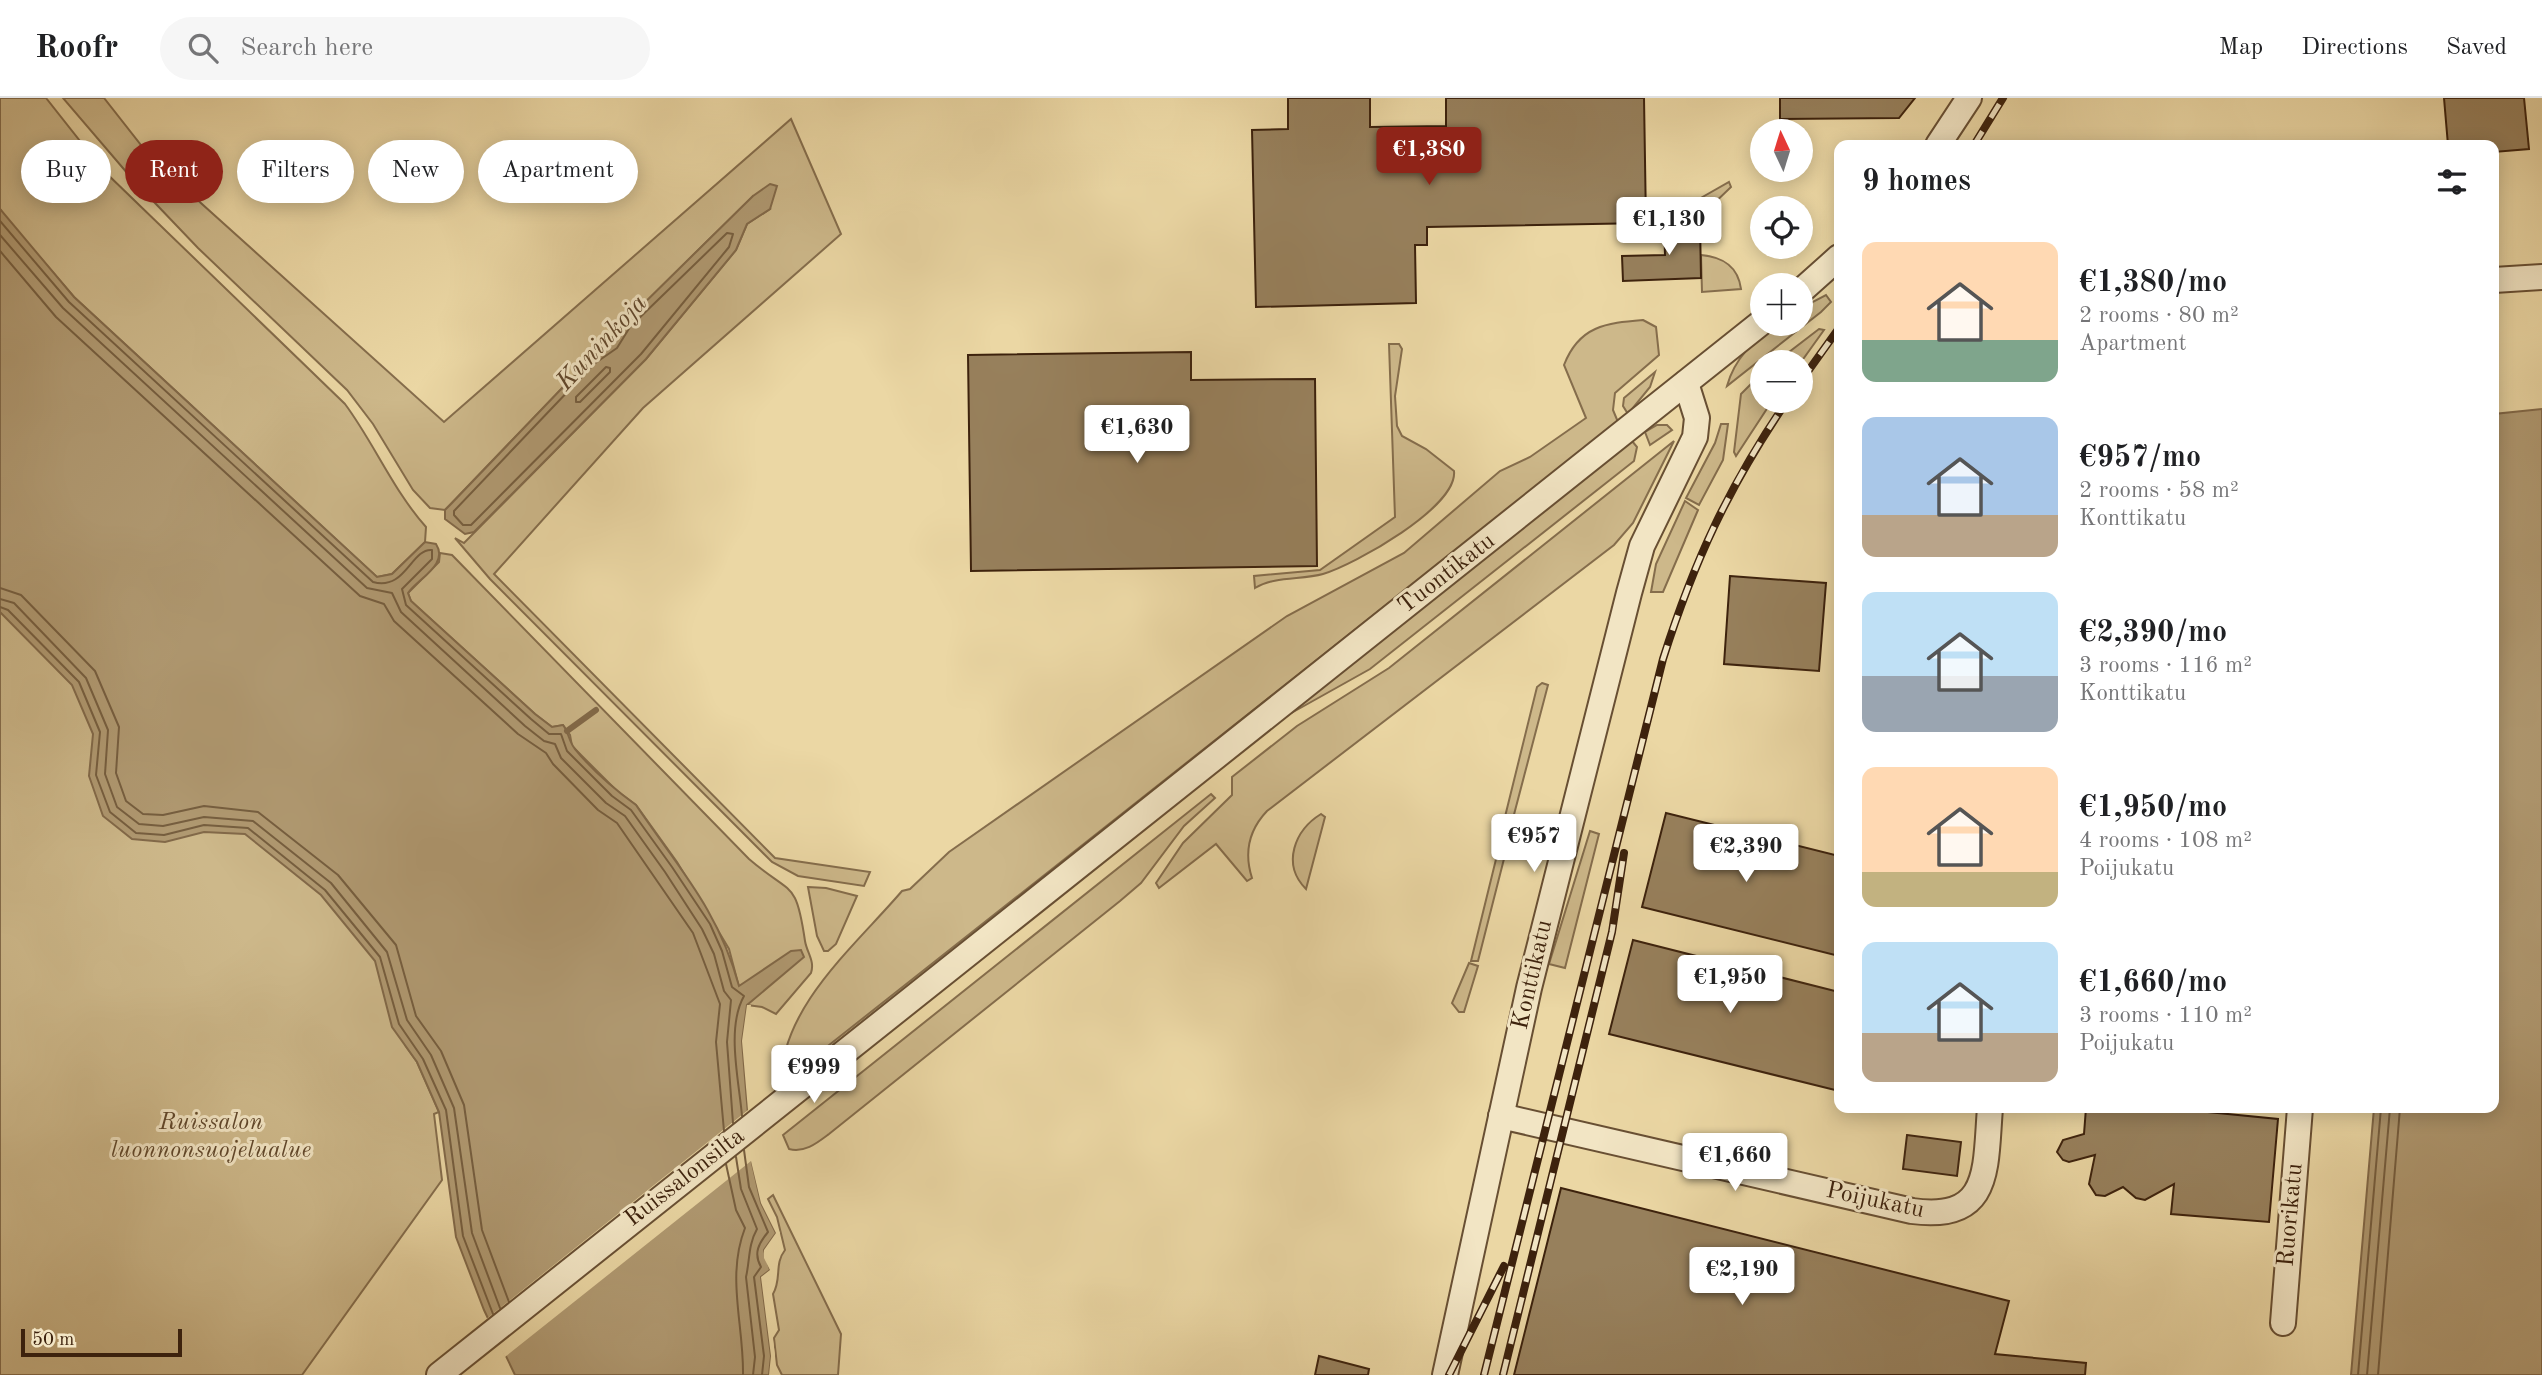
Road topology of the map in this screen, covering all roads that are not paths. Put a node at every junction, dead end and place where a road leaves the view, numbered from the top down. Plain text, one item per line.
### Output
1 (1969, 98) edge
2 (1941, 140) edge
3 (1834, 261) edge
4 (2542, 277) edge
5 (1813, 280) edge
6 (2499, 280) edge
7 (1750, 332) edge
8 (1686, 383) junction
9 (1131, 824) joint
10 (1990, 1113) edge
11 (2300, 1113) edge
12 (1501, 1115) junction
13 (2283, 1323) dead end
14 (439, 1375) edge
15 (1445, 1375) edge

1 - 2 street
3 - 5 street
4 - 6 street
7 - 8 street, Tuontikatu
8 - 9 street, Tuontikatu
8 - 12 street, Konttikatu
9 - 14 street, Ruissalonsilta
10 - 12 street, Poijukatu
11 - 13 street, Ruorikatu
12 - 15 street, Konttikatu

